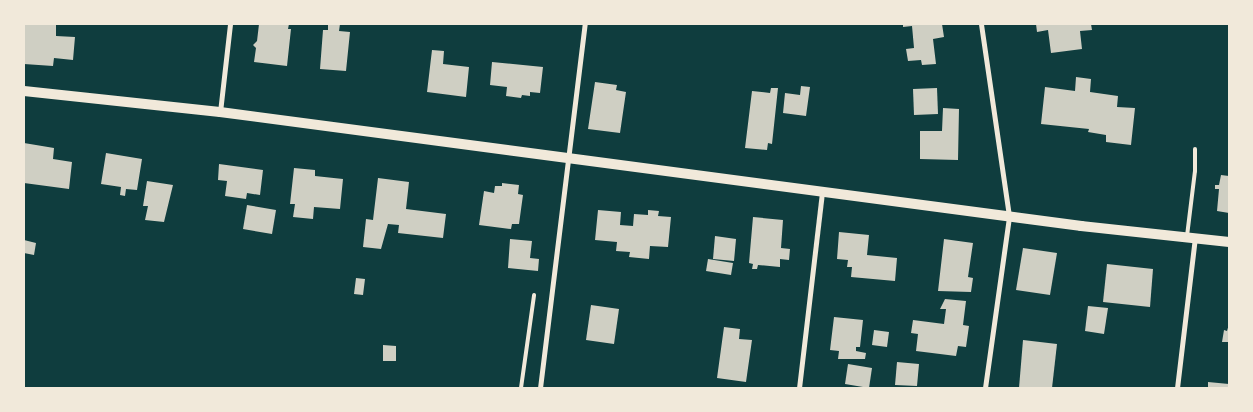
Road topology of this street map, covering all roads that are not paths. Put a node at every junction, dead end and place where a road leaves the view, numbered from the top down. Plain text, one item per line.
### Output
1 (230, 24) edge
2 (586, 24) edge
3 (981, 24) edge
4 (24, 91) edge
5 (220, 112) junction
6 (1194, 149) dead end
7 (568, 159) junction
8 (822, 192) junction
9 (1009, 217) junction
10 (1191, 238) junction
11 (1229, 242) edge
12 (534, 295) dead end
13 (521, 388) edge
14 (540, 388) edge
15 (799, 388) edge
16 (985, 388) edge
17 (1177, 388) edge

1 - 5 street
2 - 7 street
3 - 9 street
4 - 5 main road
5 - 7 main road
6 - 10 lane
7 - 8 main road
7 - 14 street
8 - 9 main road
8 - 15 street
9 - 10 main road
9 - 16 street
10 - 11 main road
10 - 17 street
12 - 13 lane

